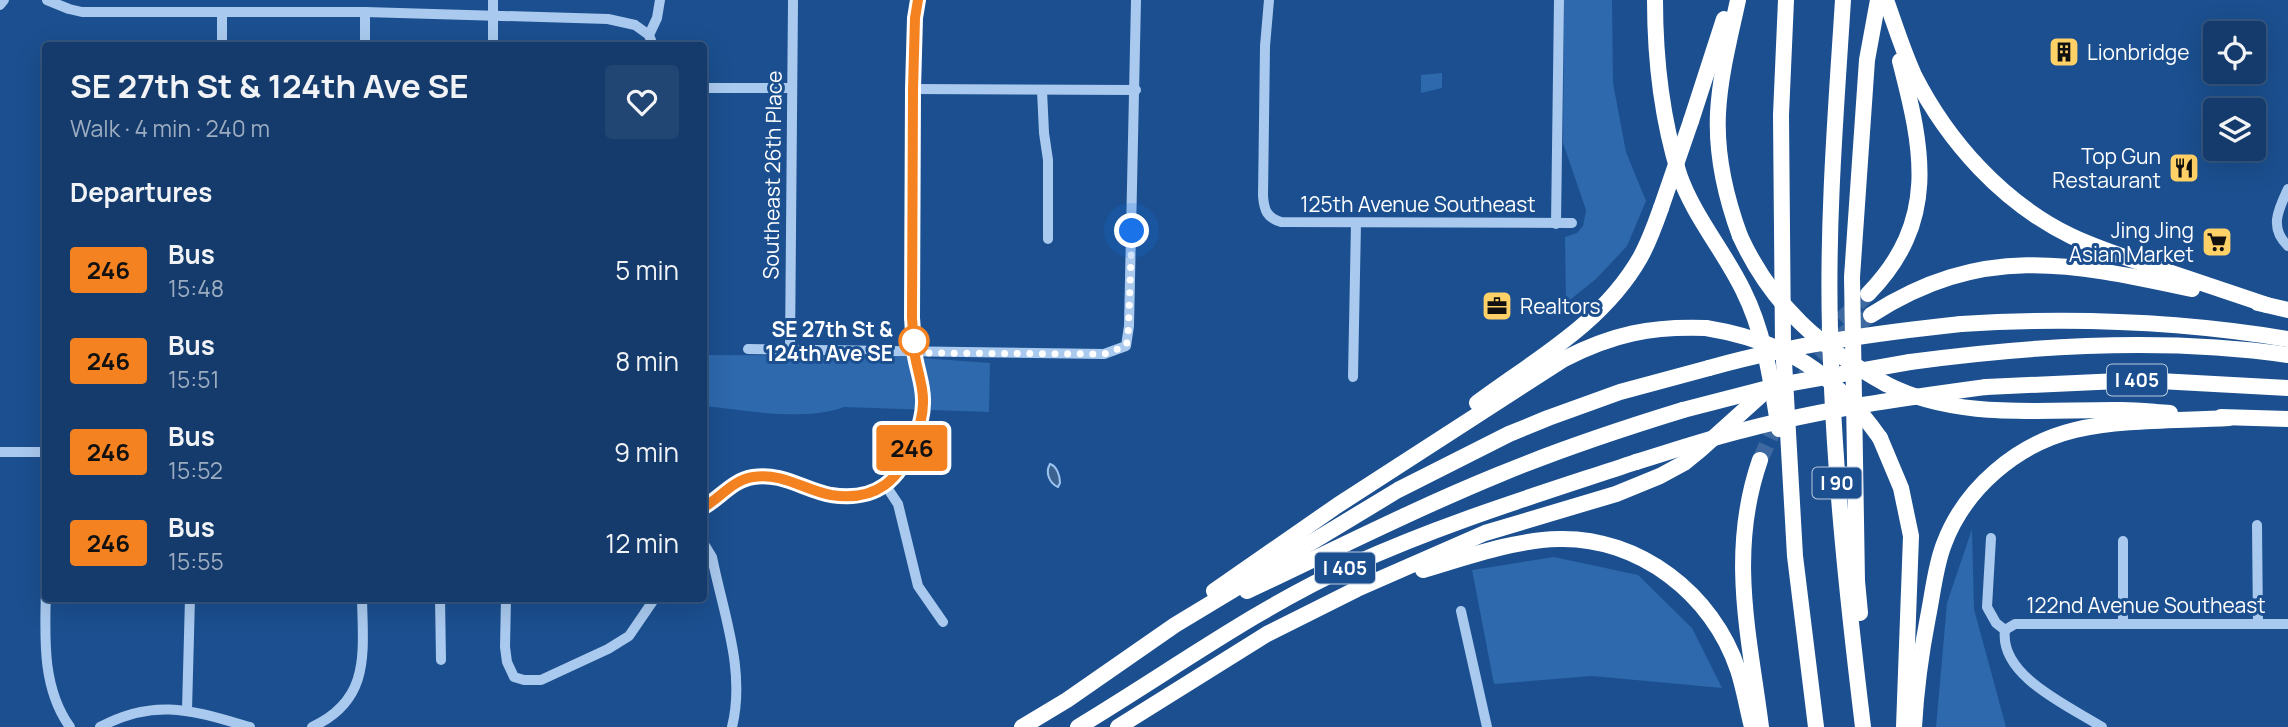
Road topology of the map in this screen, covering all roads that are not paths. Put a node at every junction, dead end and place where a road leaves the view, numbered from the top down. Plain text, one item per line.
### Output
1 (4, 0) edge
2 (47, 0) edge
3 (493, 0) edge
4 (660, 0) edge
5 (793, 0) edge
6 (918, 0) edge
7 (1136, 0) edge
8 (1269, 0) edge
9 (1559, 0) edge
10 (1655, 0) edge
11 (1664, 0) edge
12 (1730, 0) edge
13 (1738, 0) edge
14 (1786, 0) edge
15 (1843, 0) edge
16 (1884, 4) edge
17 (0, 5) edge
18 (222, 12) junction
19 (365, 12) junction
20 (493, 17) junction
21 (651, 40) edge
22 (222, 42) edge
23 (365, 42) edge
24 (493, 42) edge
25 (1659, 65) junction
26 (707, 88) edge
27 (792, 88) junction
28 (913, 89) junction
29 (1042, 90) junction
30 (1136, 90) junction
31 (2288, 190) edge
32 (1356, 223) junction
33 (1572, 223) dead end
34 (1556, 224) junction
35 (1048, 239) dead end
36 (2288, 246) edge
37 (1868, 294) tunnel mouth
38 (2267, 305) junction
39 (2288, 310) edge
40 (1871, 315) tunnel mouth
41 (2288, 339) edge
42 (748, 349) dead end
43 (790, 349) junction
44 (914, 351) junction
45 (2288, 355) edge
46 (1353, 377) dead end
47 (2288, 388) edge
48 (1760, 396) dead end
49 (2229, 418) junction
50 (2288, 419) edge
51 (0, 452) edge
52 (42, 452) edge
53 (1760, 460) tunnel mouth
54 (886, 486) junction
55 (1791, 496) junction
56 (1338, 505) junction
57 (707, 506) edge
58 (2257, 525) dead end
59 (1991, 538) dead end
60 (2123, 541) dead end
61 (707, 549) edge
62 (1357, 589) junction
63 (46, 602) edge
64 (190, 602) edge
65 (362, 602) edge
66 (440, 602) edge
67 (506, 602) edge
68 (652, 602) edge
69 (1461, 611) dead end
70 (943, 622) dead end
71 (2123, 623) junction
72 (2258, 624) junction
73 (2288, 624) edge
74 (1175, 625) junction
75 (2005, 630) junction
76 (1724, 638) junction
77 (1128, 659) junction
78 (441, 660) dead end
79 (187, 710) junction
80 (70, 727) edge
81 (100, 727) edge
82 (250, 727) edge
83 (312, 727) edge
84 (732, 727) edge
85 (1022, 727) edge
86 (1078, 727) edge
87 (1118, 727) edge
88 (1486, 727) edge
89 (1743, 727) edge
90 (1752, 727) edge
91 (1761, 727) edge
92 (1816, 727) edge
93 (1864, 727) edge
94 (1904, 727) edge
95 (1914, 727) edge
96 (2102, 727) edge

1 - 17 street
2 - 18 street
3 - 20 street
4 - 21 street
5 - 27 street, Southeast 26th Place
6 - 28 street
7 - 30 street
8 - 32 street, 125th Avenue Southeast
9 - 34 street
10 - 25 highway
11 - 25 highway
12 - 56 highway, bridge
13 - 49 highway, bridge
14 - 55 highway, I 90
15 - 93 highway, I 90
16 - 37 highway
16 - 38 highway
16 - 93 highway
18 - 19 street
18 - 22 street
19 - 20 street
19 - 23 street
20 - 21 street
20 - 24 street
25 - 55 highway
26 - 27 street
27 - 43 street, Southeast 26th Place
28 - 29 street
28 - 44 street
29 - 30 street
29 - 35 street
30 - 44 street
31 - 36 street
32 - 34 street, 125th Avenue Southeast
32 - 46 street
33 - 34 street, 125th Avenue Southeast
38 - 39 highway
38 - 40 highway
41 - 74 highway, I 405, bridge
42 - 43 street
43 - 44 street
44 - 54 street
45 - 74 highway, bridge
47 - 86 highway, I 405, bridge
48 - 62 highway
49 - 50 highway
49 - 95 highway
51 - 52 street
53 - 91 highway
54 - 57 street
54 - 70 street
55 - 92 highway, I 90
56 - 77 highway
56 - 94 highway, bridge
58 - 72 street
59 - 75 street
60 - 71 street
61 - 84 street
62 - 76 highway
62 - 87 highway
63 - 80 street
64 - 79 street
65 - 83 street
66 - 78 street
67 - 68 street
69 - 88 street
71 - 72 street, 122nd Avenue Southeast
71 - 75 street, 122nd Avenue Southeast
72 - 73 street, 122nd Avenue Southeast
74 - 77 highway, I 405
75 - 96 street
76 - 89 highway
76 - 90 highway
77 - 85 highway, I 405
79 - 81 street
79 - 82 street

